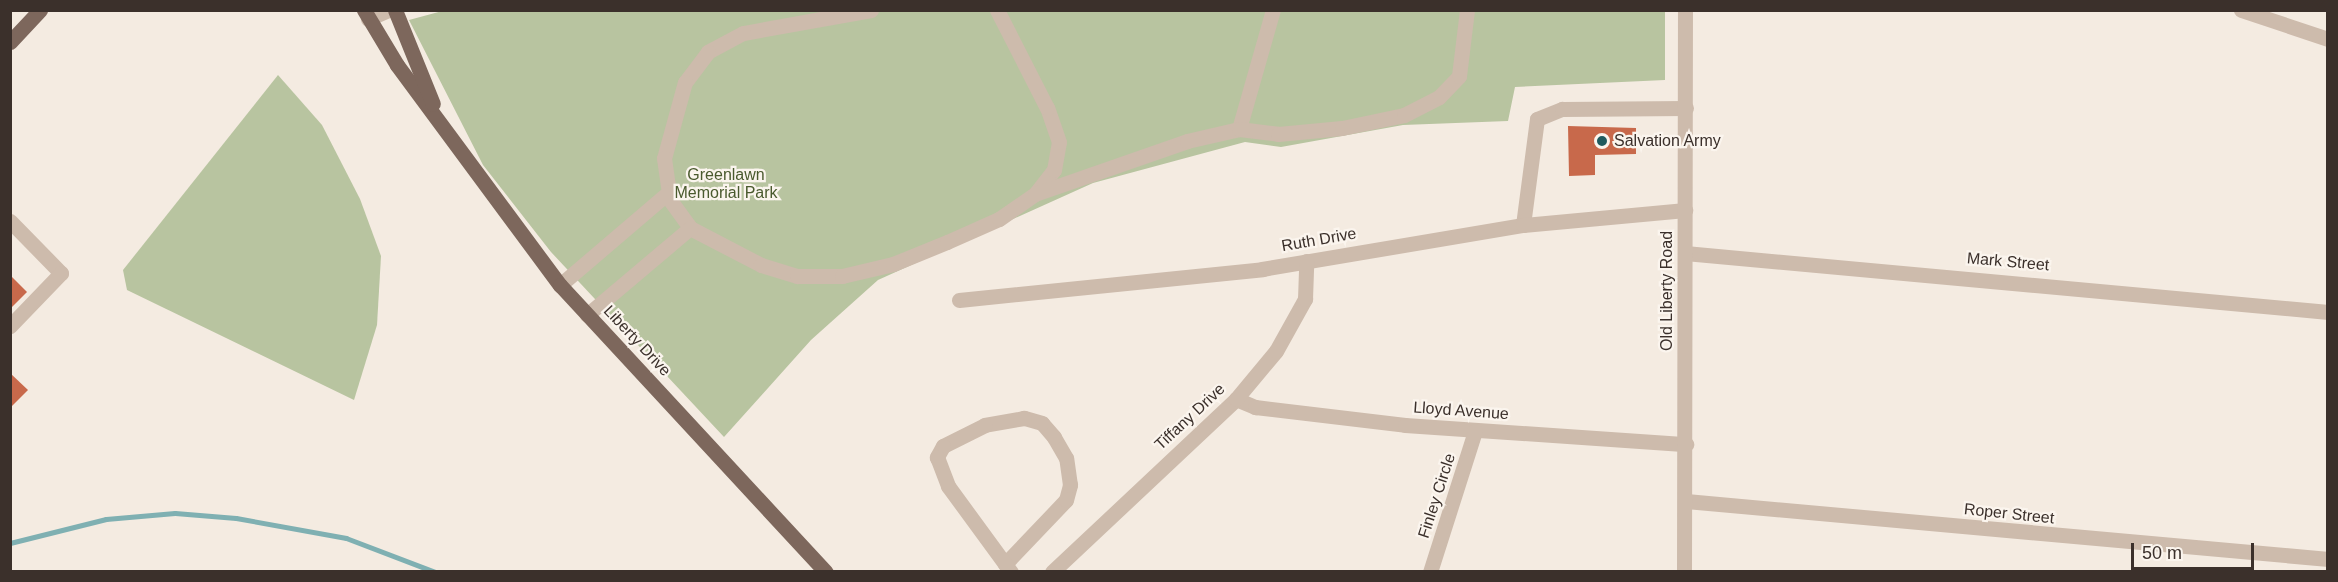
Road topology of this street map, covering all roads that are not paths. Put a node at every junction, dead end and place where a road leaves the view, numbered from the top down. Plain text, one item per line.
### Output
1 (40, 10) edge
2 (388, 10) edge
3 (395, 10) edge
4 (871, 10) edge
5 (997, 10) edge
6 (1273, 10) edge
7 (1467, 10) edge
8 (1685, 10) edge
9 (2241, 10) edge
10 (366, 15) edge
11 (2328, 39) edge
12 (10, 42) edge
13 (1686, 108) junction
14 (440, 120) junction
15 (1239, 129) junction
16 (669, 192) junction
17 (1035, 194) junction
18 (1685, 210) junction
19 (1524, 217) junction
20 (10, 221) edge
21 (690, 228) junction
22 (1685, 253) junction
23 (1306, 261) junction
24 (560, 285) junction
25 (959, 300) dead end
26 (2328, 312) edge
27 (587, 315) junction
28 (10, 326) edge
29 (1236, 399) junction
30 (1475, 431) junction
31 (1686, 444) junction
32 (1686, 501) junction
33 (2328, 559) edge
34 (1008, 568) edge
35 (826, 572) edge
36 (1052, 572) edge
37 (1430, 572) edge
38 (1684, 572) edge

1 - 12 main road
2 - 10 street
3 - 14 main road, Liberty Drive
4 - 16 street
5 - 17 street
6 - 15 street
7 - 15 street
8 - 13 street, Old Liberty Road
9 - 11 street
10 - 14 main road, Liberty Drive
13 - 18 street, Old Liberty Road
13 - 19 street
14 - 24 main road, Liberty Drive
15 - 17 street
16 - 21 street
16 - 24 street
17 - 21 street
18 - 19 street, Ruth Drive
18 - 22 street, Old Liberty Road
19 - 23 street, Ruth Drive
20 - 28 street
21 - 27 street
22 - 26 street, Mark Street
22 - 31 street, Old Liberty Road
23 - 25 street, Ruth Drive
23 - 29 street, Tiffany Drive
24 - 27 main road, Liberty Drive
27 - 35 main road, Liberty Drive
29 - 30 street, Lloyd Avenue
29 - 36 street, Tiffany Drive
30 - 31 street, Lloyd Avenue
30 - 37 street, Finley Circle
31 - 32 street, Old Liberty Road
32 - 33 street, Roper Street
32 - 38 street, Old Liberty Road
34 - 34 street

